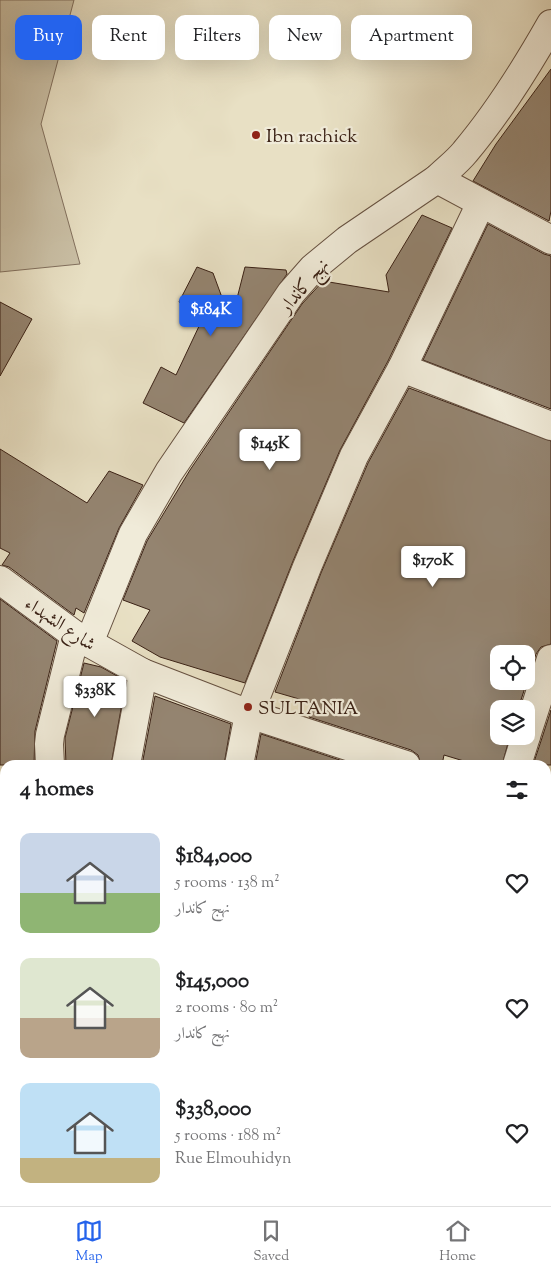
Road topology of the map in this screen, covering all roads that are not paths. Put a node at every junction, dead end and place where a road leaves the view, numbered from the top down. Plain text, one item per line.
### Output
1 (551, 24) edge
2 (541, 60) edge
3 (437, 179) junction
4 (481, 203) junction
5 (551, 239) edge
6 (402, 368) junction
7 (551, 426) edge
8 (0, 580) edge
9 (82, 639) junction
10 (551, 659) edge
11 (143, 673) junction
12 (535, 708) edge
13 (249, 714) junction
14 (523, 745) edge
15 (50, 760) edge
16 (127, 760) edge
17 (241, 760) edge
18 (391, 760) edge
19 (519, 760) edge

1 - 2 street, نهج كاندار
2 - 3 street, نهج كاندار
3 - 4 street
3 - 9 street, نهج كاندار
4 - 5 street
4 - 6 street
6 - 7 street
6 - 13 street
8 - 9 street, شارع الشهداء
9 - 11 street, شارع الشهداء
9 - 15 street, نهج كاندار
10 - 12 street
11 - 13 street, شارع الشهداء
11 - 16 street
13 - 17 street
13 - 18 street, شارع الشهداء
14 - 19 street

